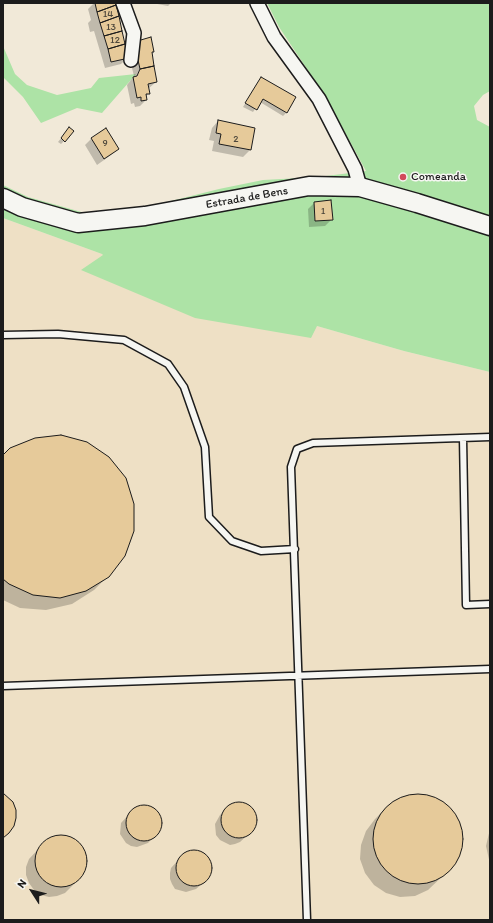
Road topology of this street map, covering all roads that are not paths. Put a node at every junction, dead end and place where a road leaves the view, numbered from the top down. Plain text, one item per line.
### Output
1 (123, 3) edge
2 (257, 3) edge
3 (131, 60) dead end
4 (360, 187) junction
5 (3, 198) edge
6 (490, 226) edge
7 (3, 335) edge
8 (490, 437) edge
9 (463, 438) junction
10 (295, 549) junction
11 (490, 604) edge
12 (490, 669) edge
13 (299, 675) junction
14 (3, 686) edge
15 (307, 920) edge

1 - 3 street
2 - 4 street
4 - 5 street, Estrada de Bens
4 - 6 street, Estrada de Bens
7 - 10 lane
8 - 9 lane
9 - 10 lane
9 - 11 lane
10 - 13 lane
12 - 13 lane
13 - 14 lane
13 - 15 lane

